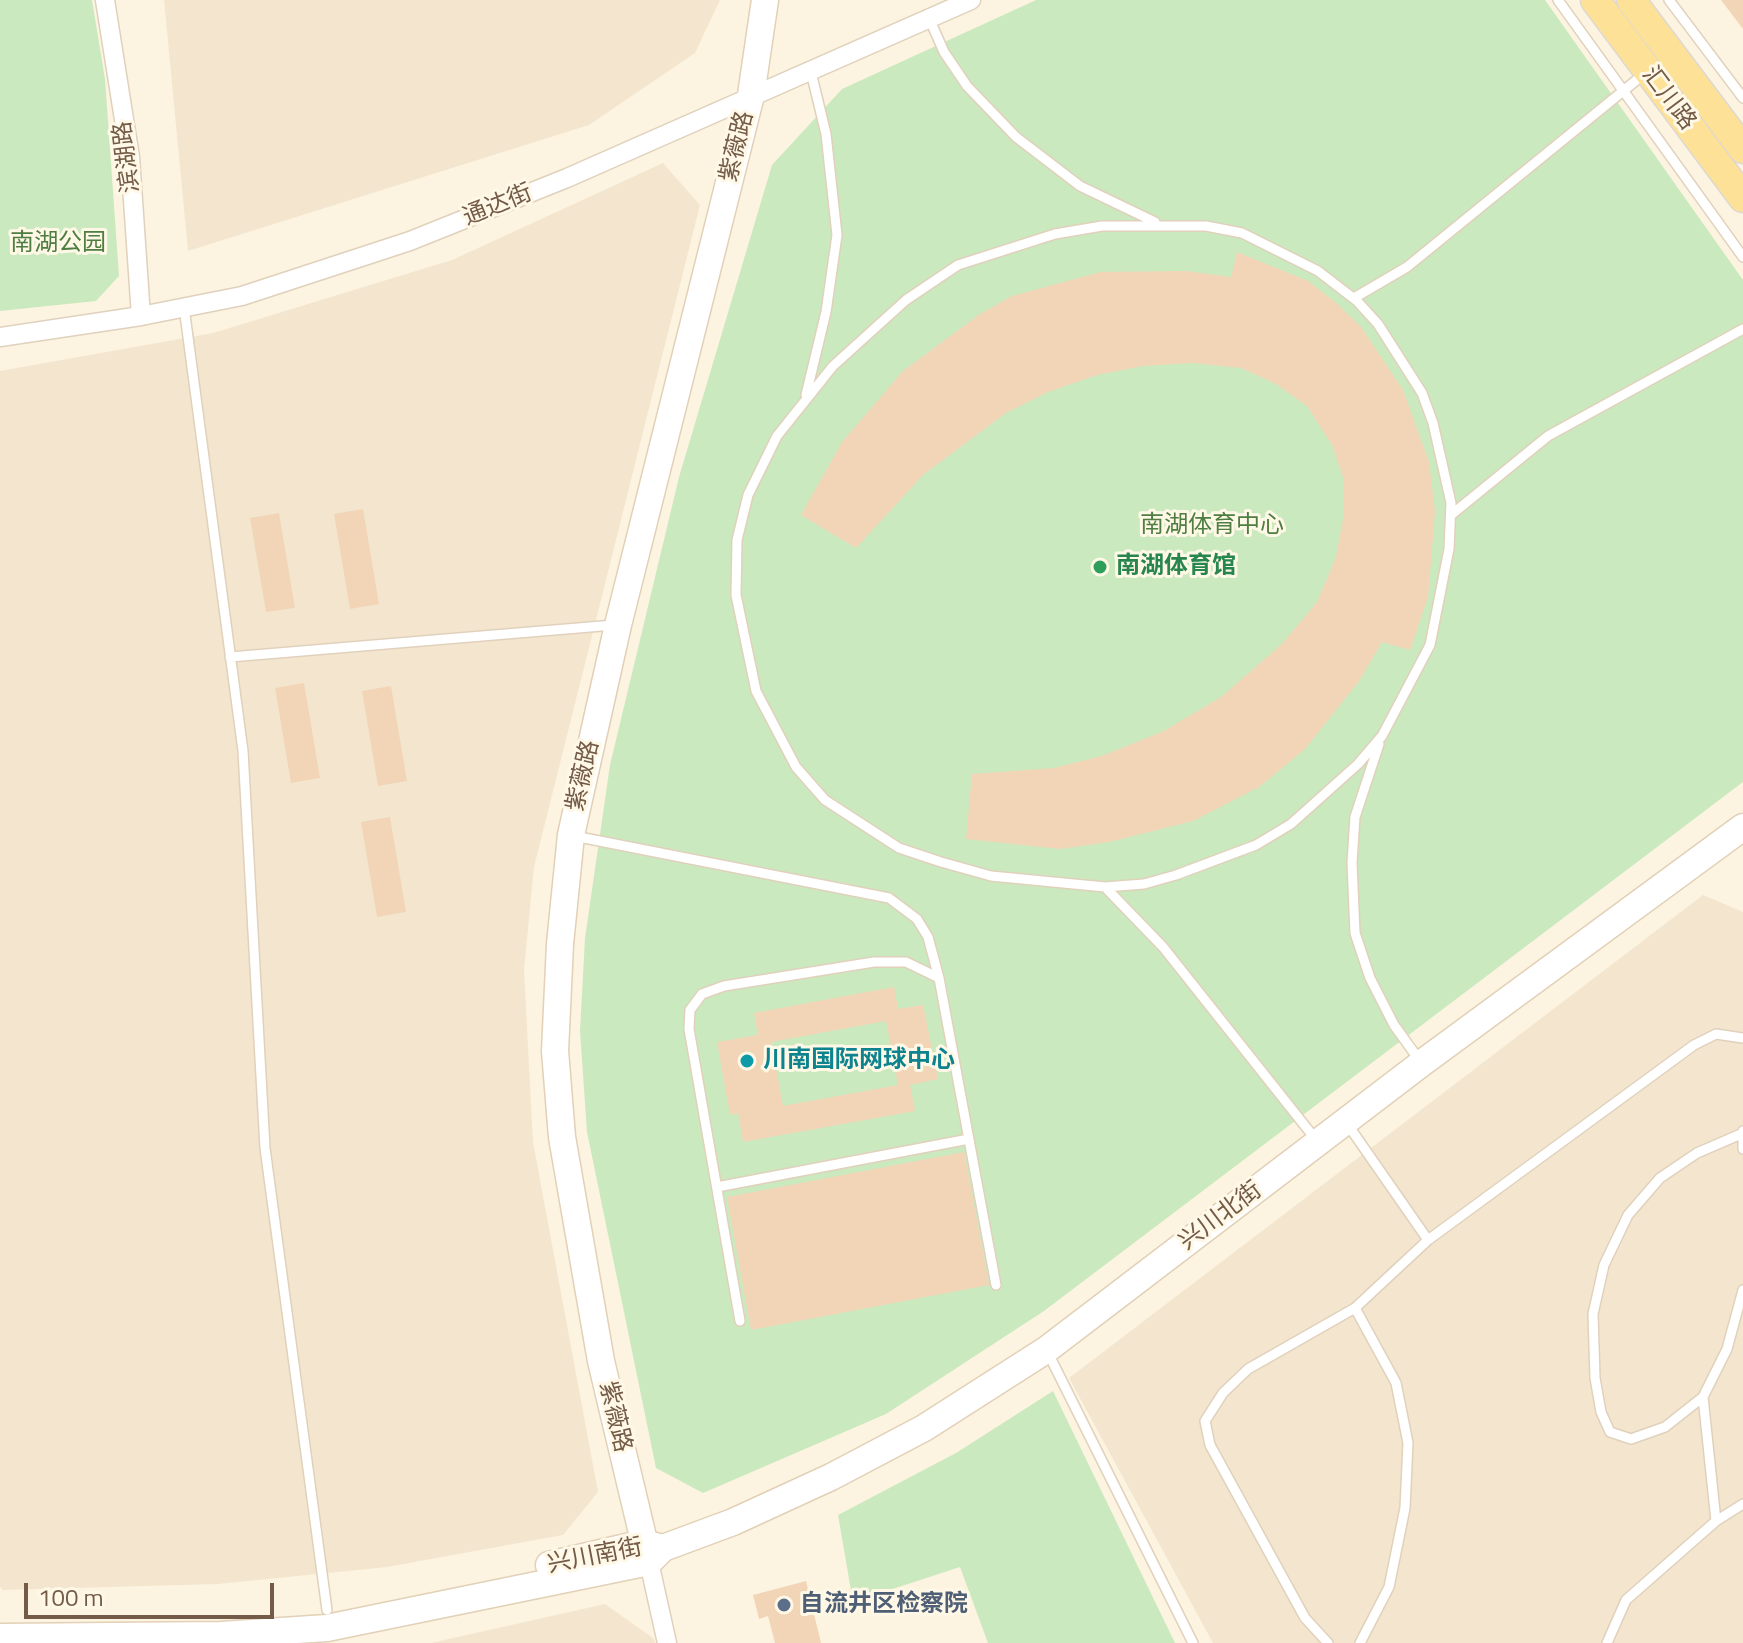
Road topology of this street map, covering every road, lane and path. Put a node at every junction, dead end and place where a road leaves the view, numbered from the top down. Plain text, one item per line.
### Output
1 (105, 0) edge
2 (765, 0) edge
3 (971, 0) edge
4 (1558, 0) edge
5 (1595, 0) edge
6 (1631, 0) edge
7 (1669, 0) edge
8 (929, 18) junction
9 (810, 68) junction
10 (1647, 71) junction
11 (1622, 92) junction
12 (751, 95) junction
13 (1743, 98) edge
14 (1743, 149) edge
15 (1743, 198) edge
16 (1158, 224) junction
17 (1743, 257) edge
18 (1354, 298) junction
19 (184, 307) junction
20 (141, 316) junction
21 (1743, 329) edge
22 (0, 337) edge
23 (806, 396) junction
24 (1451, 515) junction
25 (618, 625) junction
26 (230, 657) junction
27 (1382, 736) junction
28 (1743, 827) edge
29 (571, 835) junction
30 (1105, 887) junction
31 (939, 978) junction
32 (1743, 1038) edge
33 (1422, 1063) junction
34 (1346, 1122) junction
35 (1742, 1133) edge
36 (969, 1139) junction
37 (1318, 1142) junction
38 (1743, 1149) edge
39 (717, 1187) junction
40 (1428, 1240) junction
41 (996, 1285) dead end
42 (1743, 1290) edge
43 (1355, 1308) junction
44 (740, 1321) dead end
45 (1046, 1350) junction
46 (1703, 1397) junction
47 (1743, 1504) edge
48 (1716, 1521) junction
49 (652, 1551) junction
50 (327, 1610) junction
51 (0, 1622) edge
52 (0, 1637) edge
53 (667, 1643) edge
54 (1193, 1643) edge
55 (1328, 1643) edge
56 (1360, 1643) edge
57 (1607, 1643) edge

1 - 20 street, 滨湖路
2 - 12 street, 紫薇路
3 - 8 street, 通达街
4 - 11 lane
5 - 10 main road, 汇川路
6 - 14 main road, 汇川路
7 - 13 lane
8 - 9 street, 通达街
8 - 16 lane
9 - 12 street, 通达街
9 - 23 lane
10 - 11 lane
10 - 15 main road, 汇川路
11 - 17 lane
11 - 18 lane
12 - 19 street, 通达街
12 - 25 street, 紫薇路
16 - 18 lane
16 - 23 lane
18 - 24 lane
19 - 20 street, 通达街
19 - 26 lane
20 - 22 street, 通达街
21 - 24 lane
23 - 30 lane
24 - 27 lane
25 - 26 lane
25 - 29 street, 紫薇路
26 - 50 lane
27 - 30 lane
27 - 33 lane
28 - 33 street, 兴川北街
29 - 31 lane
29 - 49 street, 紫薇路
30 - 37 lane
31 - 36 lane
31 - 39 lane
32 - 40 lane
33 - 34 street, 兴川北街
34 - 37 street, 兴川北街
34 - 40 lane
35 - 38 lane
35 - 46 lane
36 - 39 lane
36 - 41 lane
37 - 45 street, 兴川北街
39 - 44 lane
40 - 43 lane
42 - 46 lane
43 - 55 lane
43 - 56 lane
45 - 49 street, 兴川北街
45 - 54 lane
46 - 48 lane
47 - 48 lane
48 - 57 lane
49 - 50 street, 兴川南街
49 - 52 street, 兴川南街
49 - 53 street
50 - 51 street, 兴川南街

